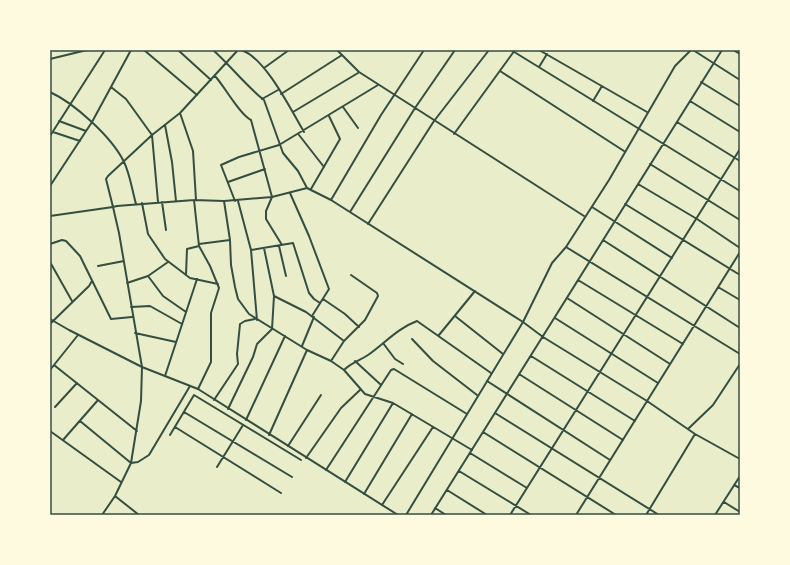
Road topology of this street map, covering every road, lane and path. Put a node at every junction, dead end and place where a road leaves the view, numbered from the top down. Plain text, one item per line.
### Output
1 (87, 50) edge
2 (105, 50) edge
3 (131, 50) edge
4 (144, 50) edge
5 (178, 50) edge
6 (212, 50) edge
7 (240, 50) edge
8 (289, 50) edge
9 (337, 50) edge
10 (424, 50) edge
11 (454, 50) edge
12 (489, 50) edge
13 (511, 50) edge
14 (539, 50) edge
15 (692, 50) edge
16 (722, 50) edge
17 (733, 50) edge
18 (248, 51) edge
19 (514, 51) edge
20 (547, 54) junction
21 (740, 54) edge
22 (342, 56) junction
23 (50, 59) edge
24 (228, 63) junction
25 (713, 64) junction
26 (264, 68) junction
27 (539, 68) junction
28 (500, 71) junction
29 (359, 72) junction
30 (215, 76) junction
31 (211, 80) junction
32 (740, 80) edge
33 (701, 82) junction
34 (378, 85) junction
35 (602, 86) junction
36 (111, 87) junction
37 (278, 90) junction
38 (50, 92) edge
39 (281, 94) junction
40 (198, 95) junction
41 (395, 95) junction
42 (262, 99) junction
43 (593, 101) junction
44 (690, 101) junction
45 (70, 103) junction
46 (740, 106) edge
47 (343, 107) junction
48 (415, 108) junction
49 (180, 112) junction
50 (293, 112) junction
51 (648, 112) junction
52 (329, 116) junction
53 (59, 121) junction
54 (434, 121) junction
55 (92, 122) junction
56 (677, 122) junction
57 (165, 125) junction
58 (358, 128) dead end
59 (638, 129) junction
60 (86, 131) junction
61 (52, 132) junction
62 (304, 132) junction
63 (740, 132) edge
64 (454, 134) junction
65 (152, 135) junction
66 (299, 135) junction
67 (50, 136) edge
68 (80, 141) junction
69 (663, 144) junction
70 (279, 146) junction
71 (740, 149) edge
72 (260, 150) junction
73 (624, 151) junction
74 (735, 158) junction
75 (740, 161) edge
76 (124, 162) junction
77 (650, 164) junction
78 (324, 168) junction
79 (265, 169) junction
80 (721, 180) junction
81 (228, 182) junction
82 (638, 184) junction
83 (50, 185) edge
84 (309, 189) junction
85 (740, 191) edge
86 (290, 193) junction
87 (272, 197) junction
88 (195, 200) junction
89 (331, 200) junction
90 (708, 200) junction
91 (176, 201) junction
92 (224, 201) junction
93 (235, 201) junction
94 (238, 201) junction
95 (158, 202) junction
96 (162, 202) junction
97 (142, 203) junction
98 (136, 204) junction
99 (625, 204) junction
100 (592, 206) junction
101 (113, 207) junction
102 (350, 212) junction
103 (50, 216) edge
104 (584, 216) junction
105 (697, 219) junction
106 (740, 220) edge
107 (614, 221) junction
108 (368, 224) junction
109 (50, 228) edge
110 (166, 230) dead end
111 (230, 240) junction
112 (603, 240) junction
113 (683, 240) junction
114 (50, 243) edge
115 (199, 245) junction
116 (280, 245) junction
117 (566, 247) junction
118 (264, 248) junction
119 (740, 248) edge
120 (251, 250) junction
121 (740, 252) edge
122 (672, 258) junction
123 (590, 260) junction
124 (124, 261) junction
125 (50, 262) edge
126 (168, 262) junction
127 (98, 266) dead end
128 (730, 269) junction
129 (186, 275) junction
130 (351, 275) dead end
131 (740, 275) edge
132 (148, 276) junction
133 (286, 276) dead end
134 (660, 277) junction
135 (197, 279) junction
136 (578, 280) junction
137 (92, 281) junction
138 (127, 283) junction
139 (218, 284) junction
140 (718, 287) junction
141 (475, 291) junction
142 (274, 296) junction
143 (648, 296) junction
144 (567, 298) junction
145 (323, 299) junction
146 (740, 300) edge
147 (72, 302) junction
148 (320, 303) junction
149 (706, 306) junction
150 (130, 307) junction
151 (186, 312) junction
152 (636, 315) junction
153 (455, 316) junction
154 (132, 317) junction
155 (313, 317) junction
156 (555, 318) junction
157 (51, 320) edge
158 (256, 320) junction
159 (523, 322) junction
160 (50, 324) edge
161 (182, 324) junction
162 (694, 325) junction
163 (359, 327) junction
164 (740, 328) edge
165 (272, 329) junction
166 (135, 333) junction
167 (624, 334) junction
168 (78, 335) junction
169 (439, 335) junction
170 (285, 336) junction
171 (543, 337) junction
172 (412, 339) dead end
173 (344, 341) junction
174 (176, 342) junction
175 (383, 342) junction
176 (683, 344) junction
177 (302, 346) junction
178 (307, 350) junction
179 (612, 353) junction
180 (503, 354) junction
181 (740, 354) edge
182 (531, 356) junction
183 (331, 361) junction
184 (355, 361) junction
185 (403, 364) dead end
186 (670, 364) junction
187 (740, 364) edge
188 (54, 366) junction
189 (142, 367) junction
190 (50, 370) edge
191 (344, 370) junction
192 (601, 372) junction
193 (491, 373) junction
194 (519, 374) junction
195 (165, 376) junction
196 (487, 380) junction
197 (77, 383) junction
198 (658, 383) junction
199 (380, 384) junction
200 (190, 386) junction
201 (198, 389) junction
202 (360, 390) junction
203 (588, 391) junction
204 (506, 394) junction
205 (321, 395) dead end
206 (478, 395) junction
207 (372, 397) junction
208 (98, 400) junction
209 (214, 400) junction
210 (647, 401) junction
211 (393, 403) junction
212 (55, 408) dead end
213 (228, 409) junction
214 (576, 410) junction
215 (184, 412) junction
216 (495, 413) junction
217 (412, 414) junction
218 (467, 414) junction
219 (246, 420) junction
220 (635, 421) junction
221 (80, 422) junction
222 (243, 425) junction
223 (175, 427) junction
224 (433, 427) junction
225 (688, 429) junction
226 (564, 430) junction
227 (50, 431) edge
228 (137, 431) junction
229 (483, 432) junction
230 (695, 434) junction
231 (170, 435) dead end
232 (269, 435) junction
233 (453, 440) junction
234 (623, 440) junction
235 (63, 441) junction
236 (233, 441) junction
237 (288, 446) junction
238 (552, 448) junction
239 (471, 451) junction
240 (223, 457) junction
241 (306, 458) junction
242 (740, 459) edge
243 (301, 460) dead end
244 (610, 460) junction
245 (131, 463) junction
246 (217, 467) dead end
247 (540, 468) junction
248 (326, 470) junction
249 (459, 471) junction
250 (740, 476) edge
251 (292, 477) dead end
252 (599, 478) junction
253 (121, 482) junction
254 (345, 482) junction
255 (734, 485) junction
256 (527, 488) junction
257 (740, 488) edge
258 (447, 490) junction
259 (281, 493) dead end
260 (364, 494) junction
261 (115, 496) junction
262 (586, 497) junction
263 (724, 502) junction
264 (382, 505) junction
265 (516, 506) junction
266 (435, 508) junction
267 (650, 510) junction
268 (740, 512) edge
269 (102, 515) edge
270 (139, 515) edge
271 (398, 515) edge
272 (406, 515) edge
273 (431, 515) edge
274 (446, 515) edge
275 (487, 515) edge
276 (510, 515) edge
277 (530, 515) edge
278 (576, 515) edge
279 (616, 515) edge
280 (646, 515) edge
281 (658, 515) edge
282 (715, 515) edge

1 - 23 street
2 - 45 street
3 - 36 street
4 - 40 street
5 - 31 street
6 - 24 street
7 - 18 street
7 - 24 street
8 - 26 street
9 - 22 street
10 - 41 street
11 - 48 street
12 - 54 street
13 - 19 street
14 - 20 street
15 - 25 street
15 - 51 street
16 - 25 street
17 - 21 street
18 - 26 street
19 - 27 street
19 - 28 street
20 - 27 street
20 - 35 street
22 - 29 street
22 - 39 street
24 - 30 street
24 - 42 street
25 - 32 street
25 - 33 street
26 - 37 street
27 - 43 street
28 - 64 street
28 - 73 street
29 - 34 street
29 - 50 street
30 - 31 street
30 - 72 street
31 - 40 street
33 - 44 street
33 - 46 street
34 - 41 street
34 - 47 street
35 - 43 street
35 - 51 street
36 - 55 street
36 - 65 street
37 - 39 street
37 - 42 street
38 - 45 street
39 - 50 street
40 - 49 street
41 - 48 street
41 - 89 street
42 - 70 street
43 - 59 street
44 - 56 street
44 - 63 street
45 - 53 street
45 - 55 street
47 - 52 street
47 - 58 street
48 - 54 street
48 - 102 street
49 - 57 street
49 - 88 street
50 - 62 street
51 - 59 street
52 - 62 street
52 - 78 street
53 - 60 street
53 - 61 street
54 - 64 street
54 - 108 street
55 - 60 street
55 - 76 street
56 - 69 street
56 - 74 street
57 - 65 street
57 - 91 street
59 - 69 street
59 - 73 street
60 - 68 street
61 - 67 street
61 - 68 street
62 - 66 street
64 - 104 street
65 - 76 street
65 - 95 street
66 - 70 street
66 - 78 street
68 - 83 street
69 - 77 street
69 - 80 street
70 - 72 street
70 - 84 street
71 - 74 street
72 - 79 street
72 - 81 street
73 - 100 street
74 - 75 street
74 - 80 street
76 - 98 street
76 - 101 street
77 - 82 street
77 - 90 street
78 - 84 street
79 - 81 street
79 - 87 street
80 - 85 street
80 - 90 street
81 - 93 street
82 - 99 street
82 - 105 street
84 - 86 street
84 - 89 street
86 - 87 street
86 - 145 street
87 - 94 street
87 - 116 street
88 - 91 street
88 - 92 street
88 - 115 street
89 - 102 street
90 - 105 street
90 - 106 street
91 - 96 street
92 - 93 street
92 - 111 street
93 - 94 street
94 - 120 street
95 - 96 street
95 - 97 street
96 - 110 street
97 - 98 street
97 - 126 street
98 - 101 street
99 - 107 street
99 - 113 street
100 - 104 street
100 - 107 street
101 - 103 street
101 - 124 street
102 - 108 street
104 - 117 street
105 - 113 street
105 - 119 street
107 - 112 street
107 - 122 street
108 - 141 street
109 - 114 street
111 - 115 street
111 - 158 street
112 - 123 street
112 - 134 street
113 - 122 street
113 - 128 street
114 - 137 street
115 - 129 street
115 - 139 street
116 - 118 street
116 - 133 street
116 - 148 street
117 - 123 street
117 - 159 street
118 - 120 street
118 - 142 street
120 - 158 street
121 - 128 street
122 - 134 street
123 - 136 street
123 - 143 street
124 - 127 street
124 - 138 street
125 - 147 street
126 - 129 street
126 - 132 street
128 - 131 street
128 - 140 street
129 - 135 street
130 - 163 street
132 - 138 street
132 - 151 street
134 - 143 street
134 - 149 street
135 - 139 street
135 - 151 street
136 - 144 street
136 - 152 street
137 - 147 street
137 - 154 street
138 - 150 street
139 - 201 street
140 - 146 street
140 - 149 street
141 - 153 street
141 - 159 street
142 - 155 street
142 - 165 street
143 - 152 street
143 - 162 street
144 - 156 street
144 - 167 street
145 - 148 street
145 - 163 street
147 - 157 street
148 - 155 street
149 - 162 street
149 - 164 street
150 - 154 street
150 - 161 street
151 - 161 street
152 - 167 street
152 - 176 street
153 - 169 street
153 - 180 street
154 - 166 street
155 - 173 street
155 - 177 street
156 - 171 street
156 - 179 street
157 - 160 street
157 - 168 street
158 - 165 street
158 - 209 street
159 - 171 street
159 - 180 street
161 - 174 street
162 - 176 street
162 - 181 street
163 - 173 street
165 - 170 street
165 - 213 street
166 - 174 street
166 - 189 street
167 - 179 street
167 - 186 street
168 - 188 street
168 - 189 street
169 - 175 street
169 - 193 street
170 - 177 street
170 - 219 street
171 - 182 street
171 - 192 street
172 - 206 street
173 - 183 street
174 - 195 street
175 - 184 street
175 - 185 street
176 - 186 street
177 - 178 street
178 - 183 street
178 - 232 street
179 - 192 street
179 - 198 street
180 - 193 street
182 - 194 street
182 - 203 street
183 - 191 street
184 - 191 street
184 - 199 street
186 - 198 street
187 - 225 street
188 - 190 street
188 - 197 street
189 - 195 street
189 - 228 street
191 - 202 street
192 - 203 street
192 - 210 street
193 - 196 street
194 - 204 street
194 - 214 street
195 - 200 street
196 - 204 street
196 - 206 street
197 - 208 street
197 - 212 street
198 - 210 street
199 - 207 street
199 - 218 street
200 - 201 street
200 - 245 street
201 - 209 street
202 - 207 street
202 - 241 street
203 - 214 street
203 - 220 street
204 - 216 street
204 - 226 street
205 - 237 street
206 - 218 street
207 - 211 street
207 - 248 street
208 - 221 street
208 - 228 street
209 - 213 street
210 - 220 street
210 - 225 street
211 - 217 street
211 - 254 street
213 - 219 street
214 - 226 street
214 - 234 street
215 - 222 street
215 - 223 street
215 - 236 street
216 - 229 street
216 - 238 street
217 - 224 street
217 - 260 street
218 - 233 street
219 - 232 street
220 - 234 street
221 - 235 street
221 - 245 street
222 - 236 street
222 - 243 street
223 - 231 street
223 - 240 street
224 - 233 street
224 - 264 street
225 - 230 street
226 - 238 street
226 - 244 street
227 - 235 street
228 - 245 street
229 - 239 street
229 - 247 street
230 - 242 street
230 - 267 street
232 - 237 street
233 - 239 street
233 - 272 street
234 - 244 street
235 - 253 street
236 - 240 street
236 - 251 street
237 - 241 street
238 - 247 street
238 - 252 street
239 - 249 street
239 - 256 street
240 - 246 street
240 - 259 street
241 - 248 street
244 - 252 street
245 - 253 street
247 - 256 street
247 - 262 street
248 - 254 street
249 - 258 street
249 - 265 street
250 - 255 street
252 - 262 street
252 - 267 street
253 - 261 street
254 - 260 street
255 - 257 street
255 - 263 street
256 - 265 street
258 - 266 street
258 - 275 street
260 - 264 street
261 - 269 street
261 - 270 street
262 - 278 street
262 - 279 street
263 - 268 street
263 - 282 street
264 - 271 street
265 - 276 street
265 - 277 street
266 - 273 street
266 - 274 street
267 - 280 street
267 - 281 street

